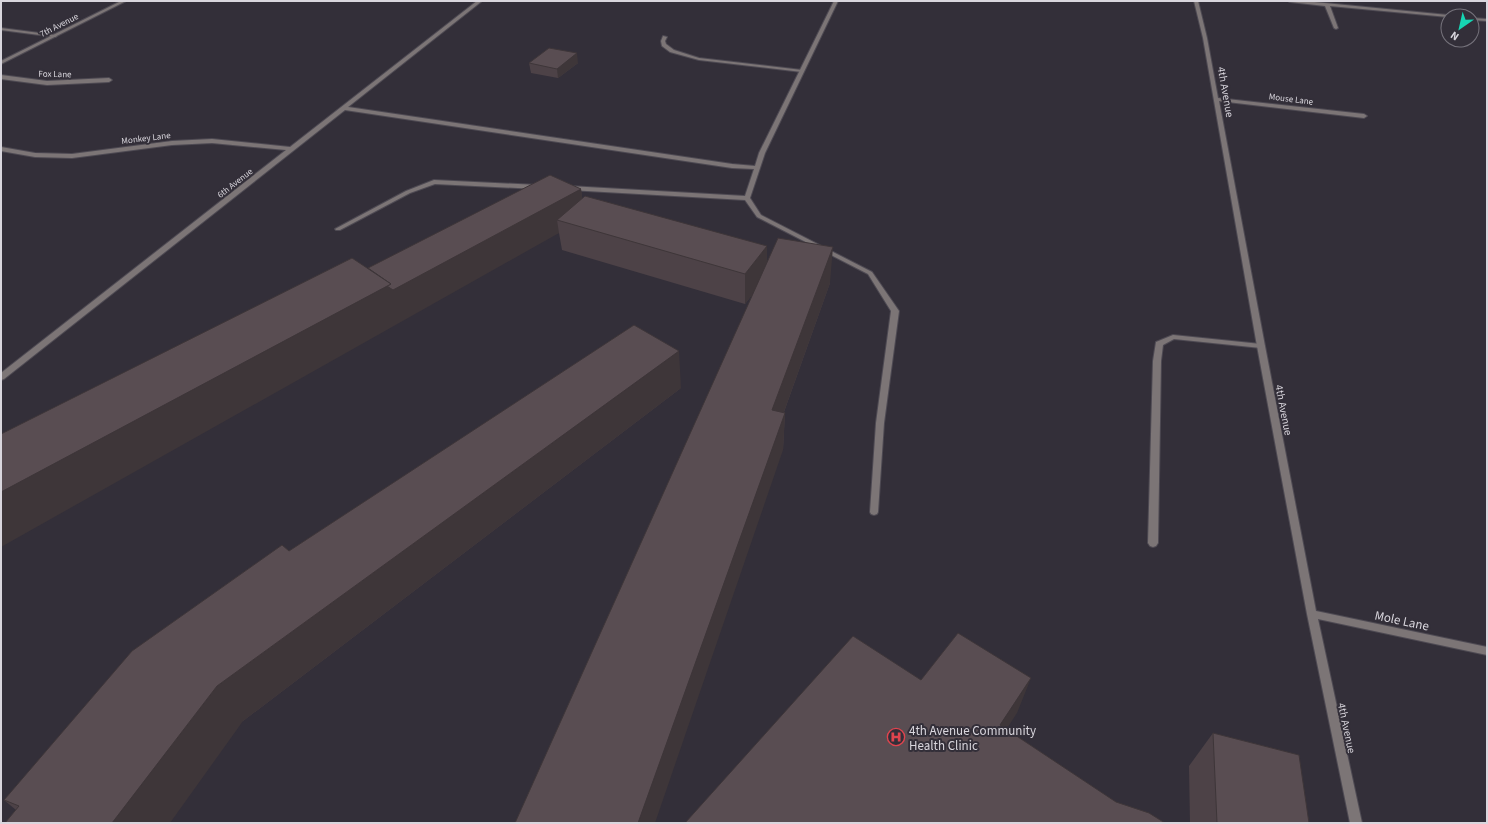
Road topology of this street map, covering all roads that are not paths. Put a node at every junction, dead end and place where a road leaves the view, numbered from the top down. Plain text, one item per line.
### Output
1 (124, 1) edge
2 (480, 1) edge
3 (836, 1) edge
4 (1196, 1) edge
5 (1290, 1) edge
6 (1327, 5) junction
7 (1440, 15) edge
8 (1336, 28) dead end
9 (1, 30) edge
10 (55, 36) junction
11 (665, 37) dead end
12 (1, 63) edge
13 (802, 71) junction
14 (1, 77) edge
15 (109, 80) dead end
16 (1216, 99) junction
17 (343, 108) junction
18 (1364, 116) dead end
19 (1, 149) edge
20 (293, 149) junction
21 (758, 168) junction
22 (542, 187) edge
23 (565, 188) edge
24 (747, 198) junction
25 (338, 229) dead end
26 (1261, 346) junction
27 (1, 378) edge
28 (874, 512) dead end
29 (1153, 544) dead end
30 (1312, 614) junction
31 (1487, 651) edge
32 (1356, 823) edge

1 - 10 street, 7th Avenue
2 - 17 street, 6th Avenue
3 - 13 street
4 - 16 street, 4th Avenue
5 - 6 street
6 - 7 street
6 - 8 street
9 - 10 street
10 - 12 street, 7th Avenue
11 - 13 street
13 - 21 street
14 - 15 street, Fox Lane
16 - 18 street, Mouse Lane
16 - 26 street, 4th Avenue
17 - 20 street, 6th Avenue
17 - 21 street
19 - 20 street, Monkey Lane
20 - 27 street, 6th Avenue
21 - 24 street
22 - 25 street
23 - 24 street
24 - 28 street
26 - 29 street
26 - 30 street, 4th Avenue
30 - 31 street, Mole Lane
30 - 32 street, 4th Avenue

